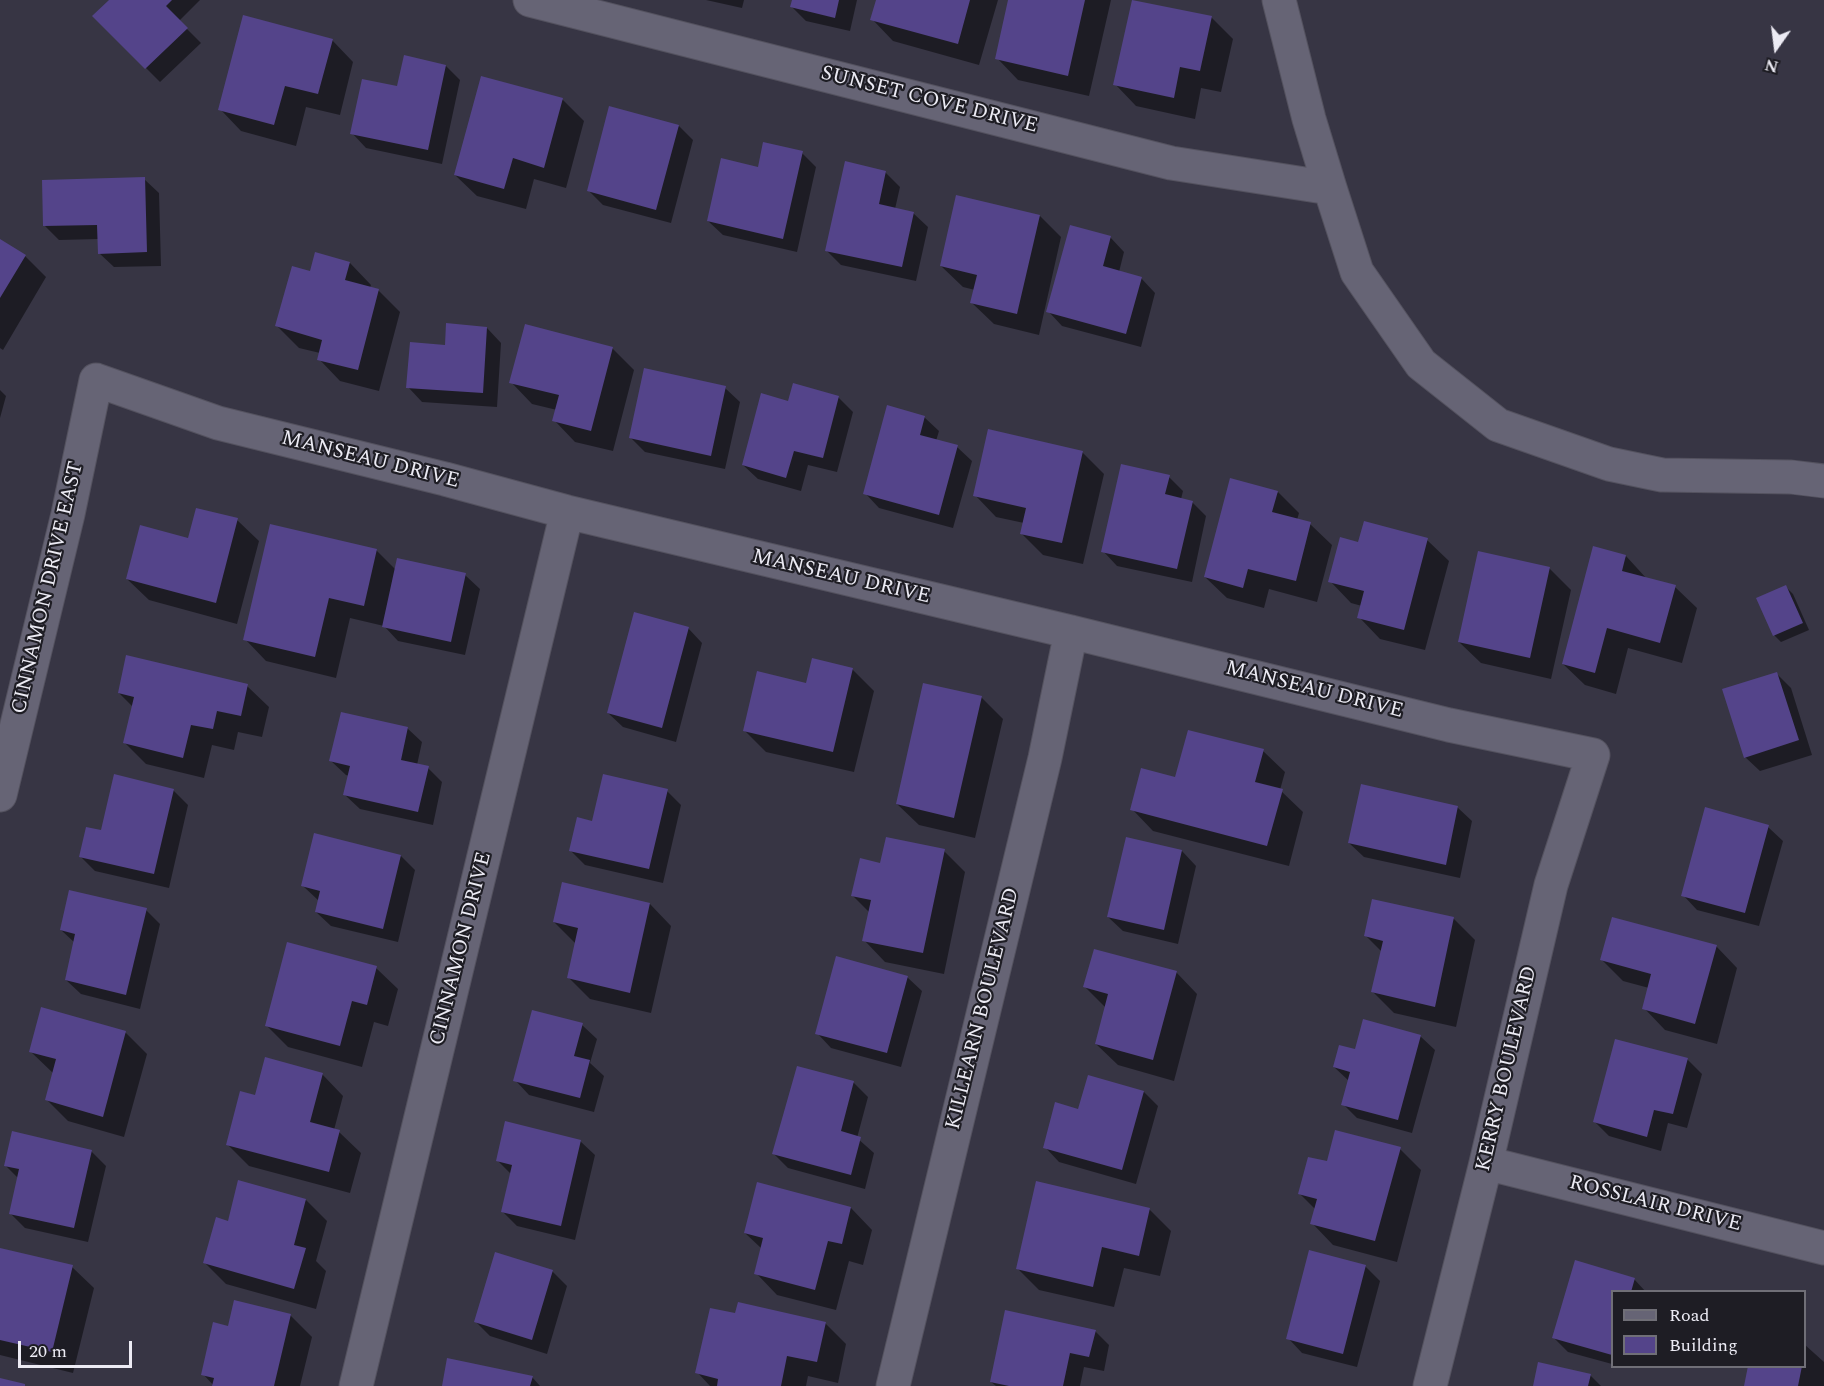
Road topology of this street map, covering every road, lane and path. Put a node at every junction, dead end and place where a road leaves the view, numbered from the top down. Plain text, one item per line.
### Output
1 (530, 0) edge
2 (1279, 0) edge
3 (1330, 188) junction
4 (96, 380) joint
5 (1824, 481) edge
6 (567, 512) junction
7 (1071, 632) junction
8 (1593, 755) joint
9 (0, 795) edge
10 (1486, 1163) junction
11 (1824, 1248) edge
12 (356, 1386) edge
13 (893, 1386) edge
14 (1430, 1386) edge

1 - 3 street, SUNSET COVE DRIVE
2 - 3 street
3 - 5 street
4 - 6 street, MANSEAU DRIVE
4 - 9 street, CINNAMON DRIVE EAST
6 - 7 street, MANSEAU DRIVE
6 - 12 street, CINNAMON DRIVE
7 - 8 street, MANSEAU DRIVE
7 - 13 street, KILLEARN BOULEVARD
8 - 10 street, KERRY BOULEVARD
10 - 11 street, ROSSLAIR DRIVE
10 - 14 street, KERRY BOULEVARD

